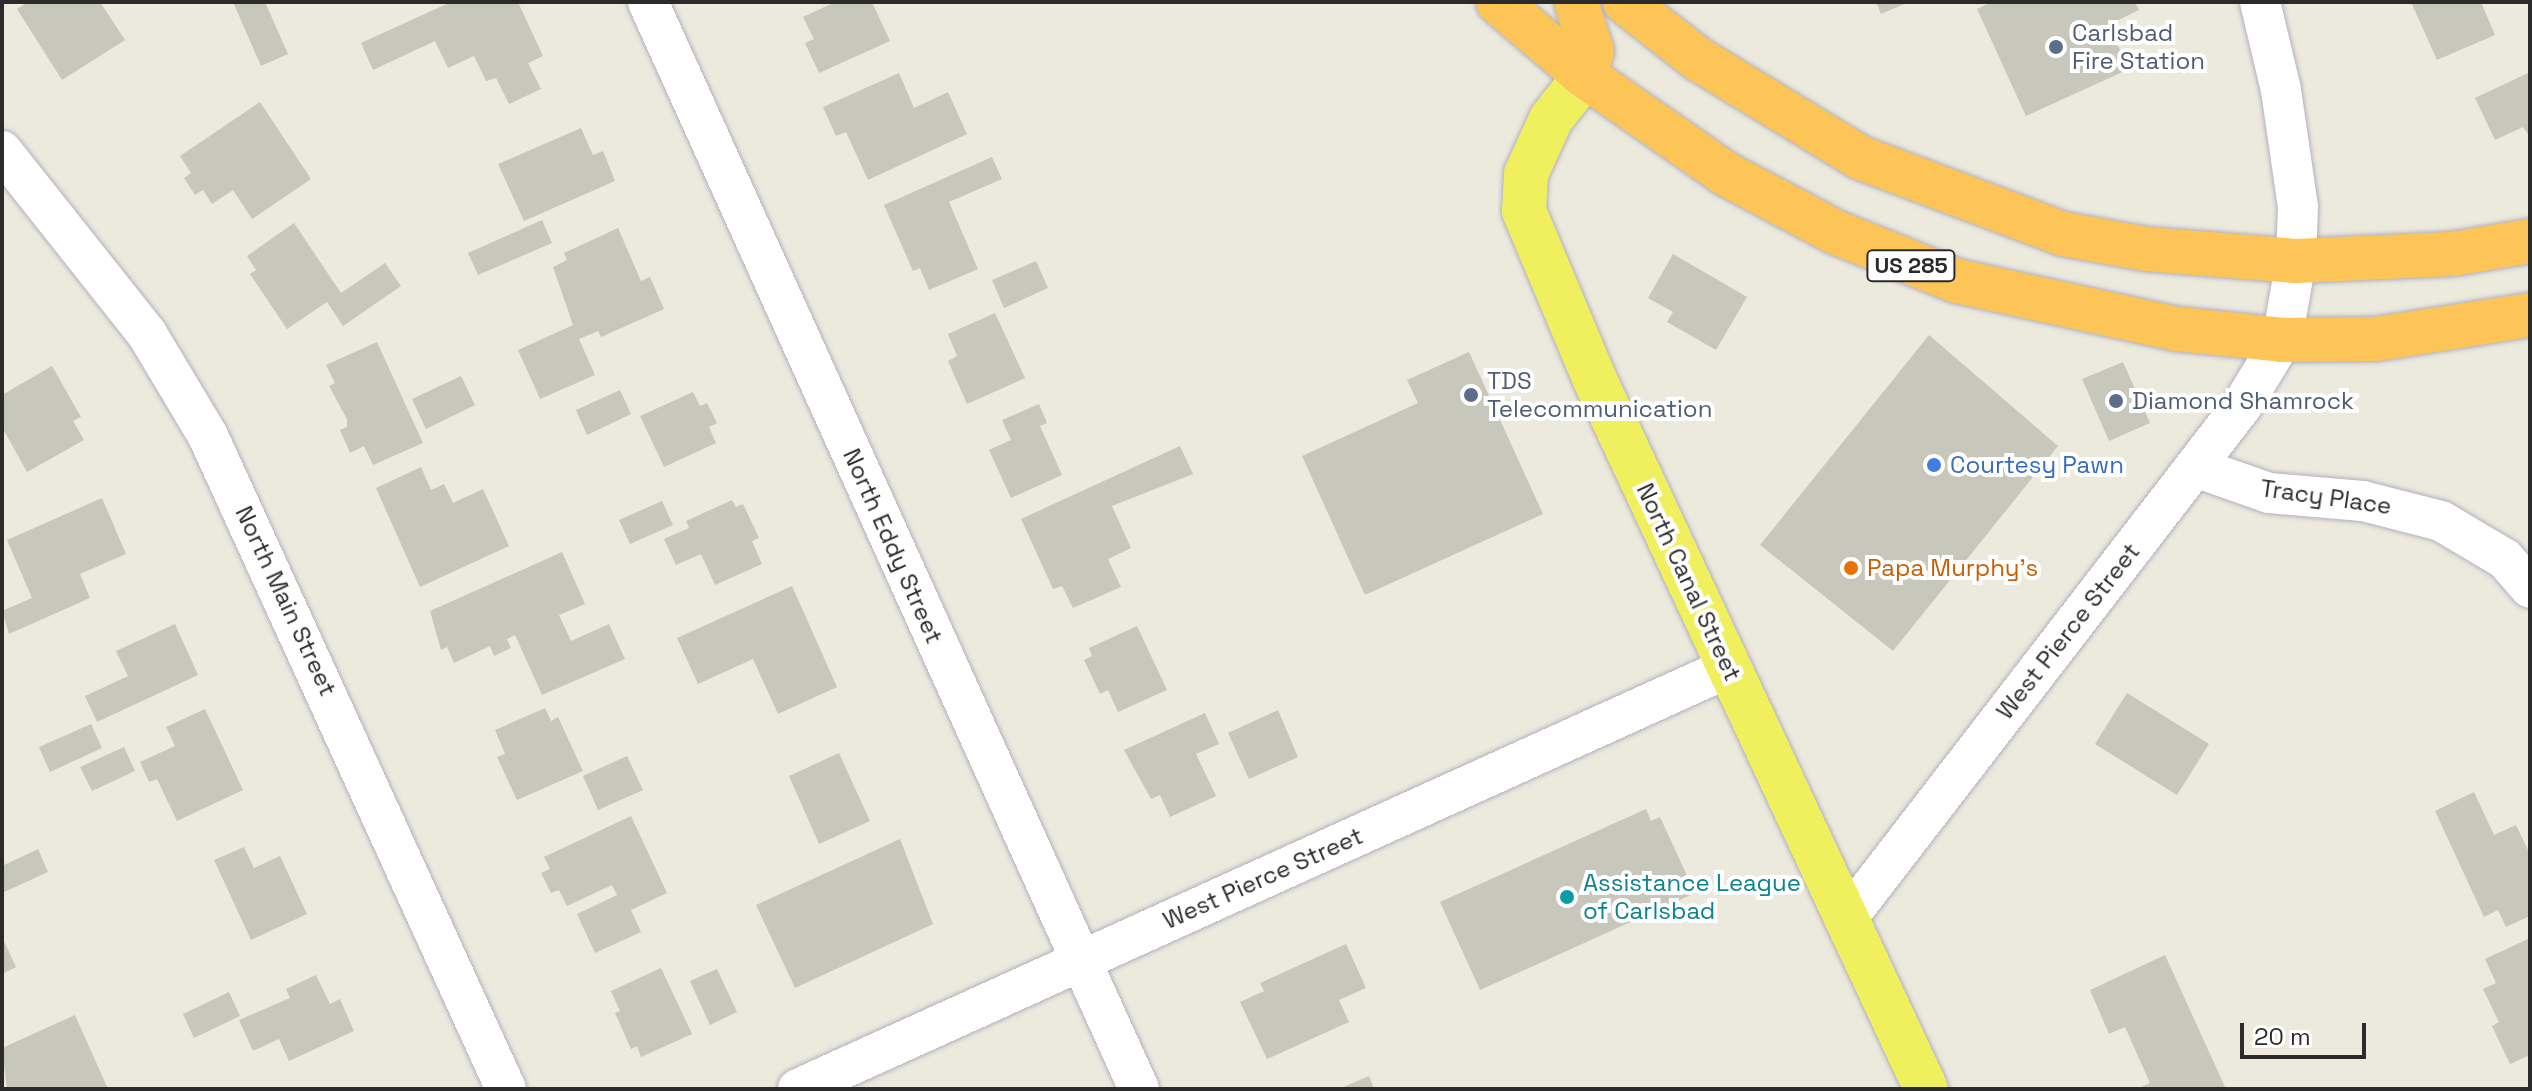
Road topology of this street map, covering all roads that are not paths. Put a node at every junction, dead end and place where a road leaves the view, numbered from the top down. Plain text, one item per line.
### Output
1 (648, 2) edge
2 (1498, 2) edge
3 (1576, 2) edge
4 (1625, 2) edge
5 (2260, 2) edge
6 (1585, 76) junction
7 (2, 151) edge
8 (2530, 241) edge
9 (2296, 261) junction
10 (2530, 315) edge
11 (2282, 340) junction
12 (2195, 467) junction
13 (2530, 588) edge
14 (1728, 668) junction
15 (1848, 917) junction
16 (1080, 960) junction
17 (506, 1089) edge
18 (798, 1089) edge
19 (1139, 1089) edge
20 (1926, 1089) edge

1 - 16 street, North Eddy Street
2 - 6 highway, US 285
3 - 6 highway
4 - 9 highway
5 - 9 street, West Pierce Street
6 - 11 highway, US 285
6 - 14 main road, North Canal Street
7 - 17 street, North Main Street
8 - 9 highway
9 - 11 street, West Pierce Street
10 - 11 highway, US 285
11 - 12 street, West Pierce Street
12 - 13 street, Tracy Place
12 - 15 street, West Pierce Street
14 - 15 main road, North Canal Street
14 - 16 street, West Pierce Street
15 - 20 main road, North Canal Street
16 - 18 street, West Pierce Street
16 - 19 street, North Eddy Street

